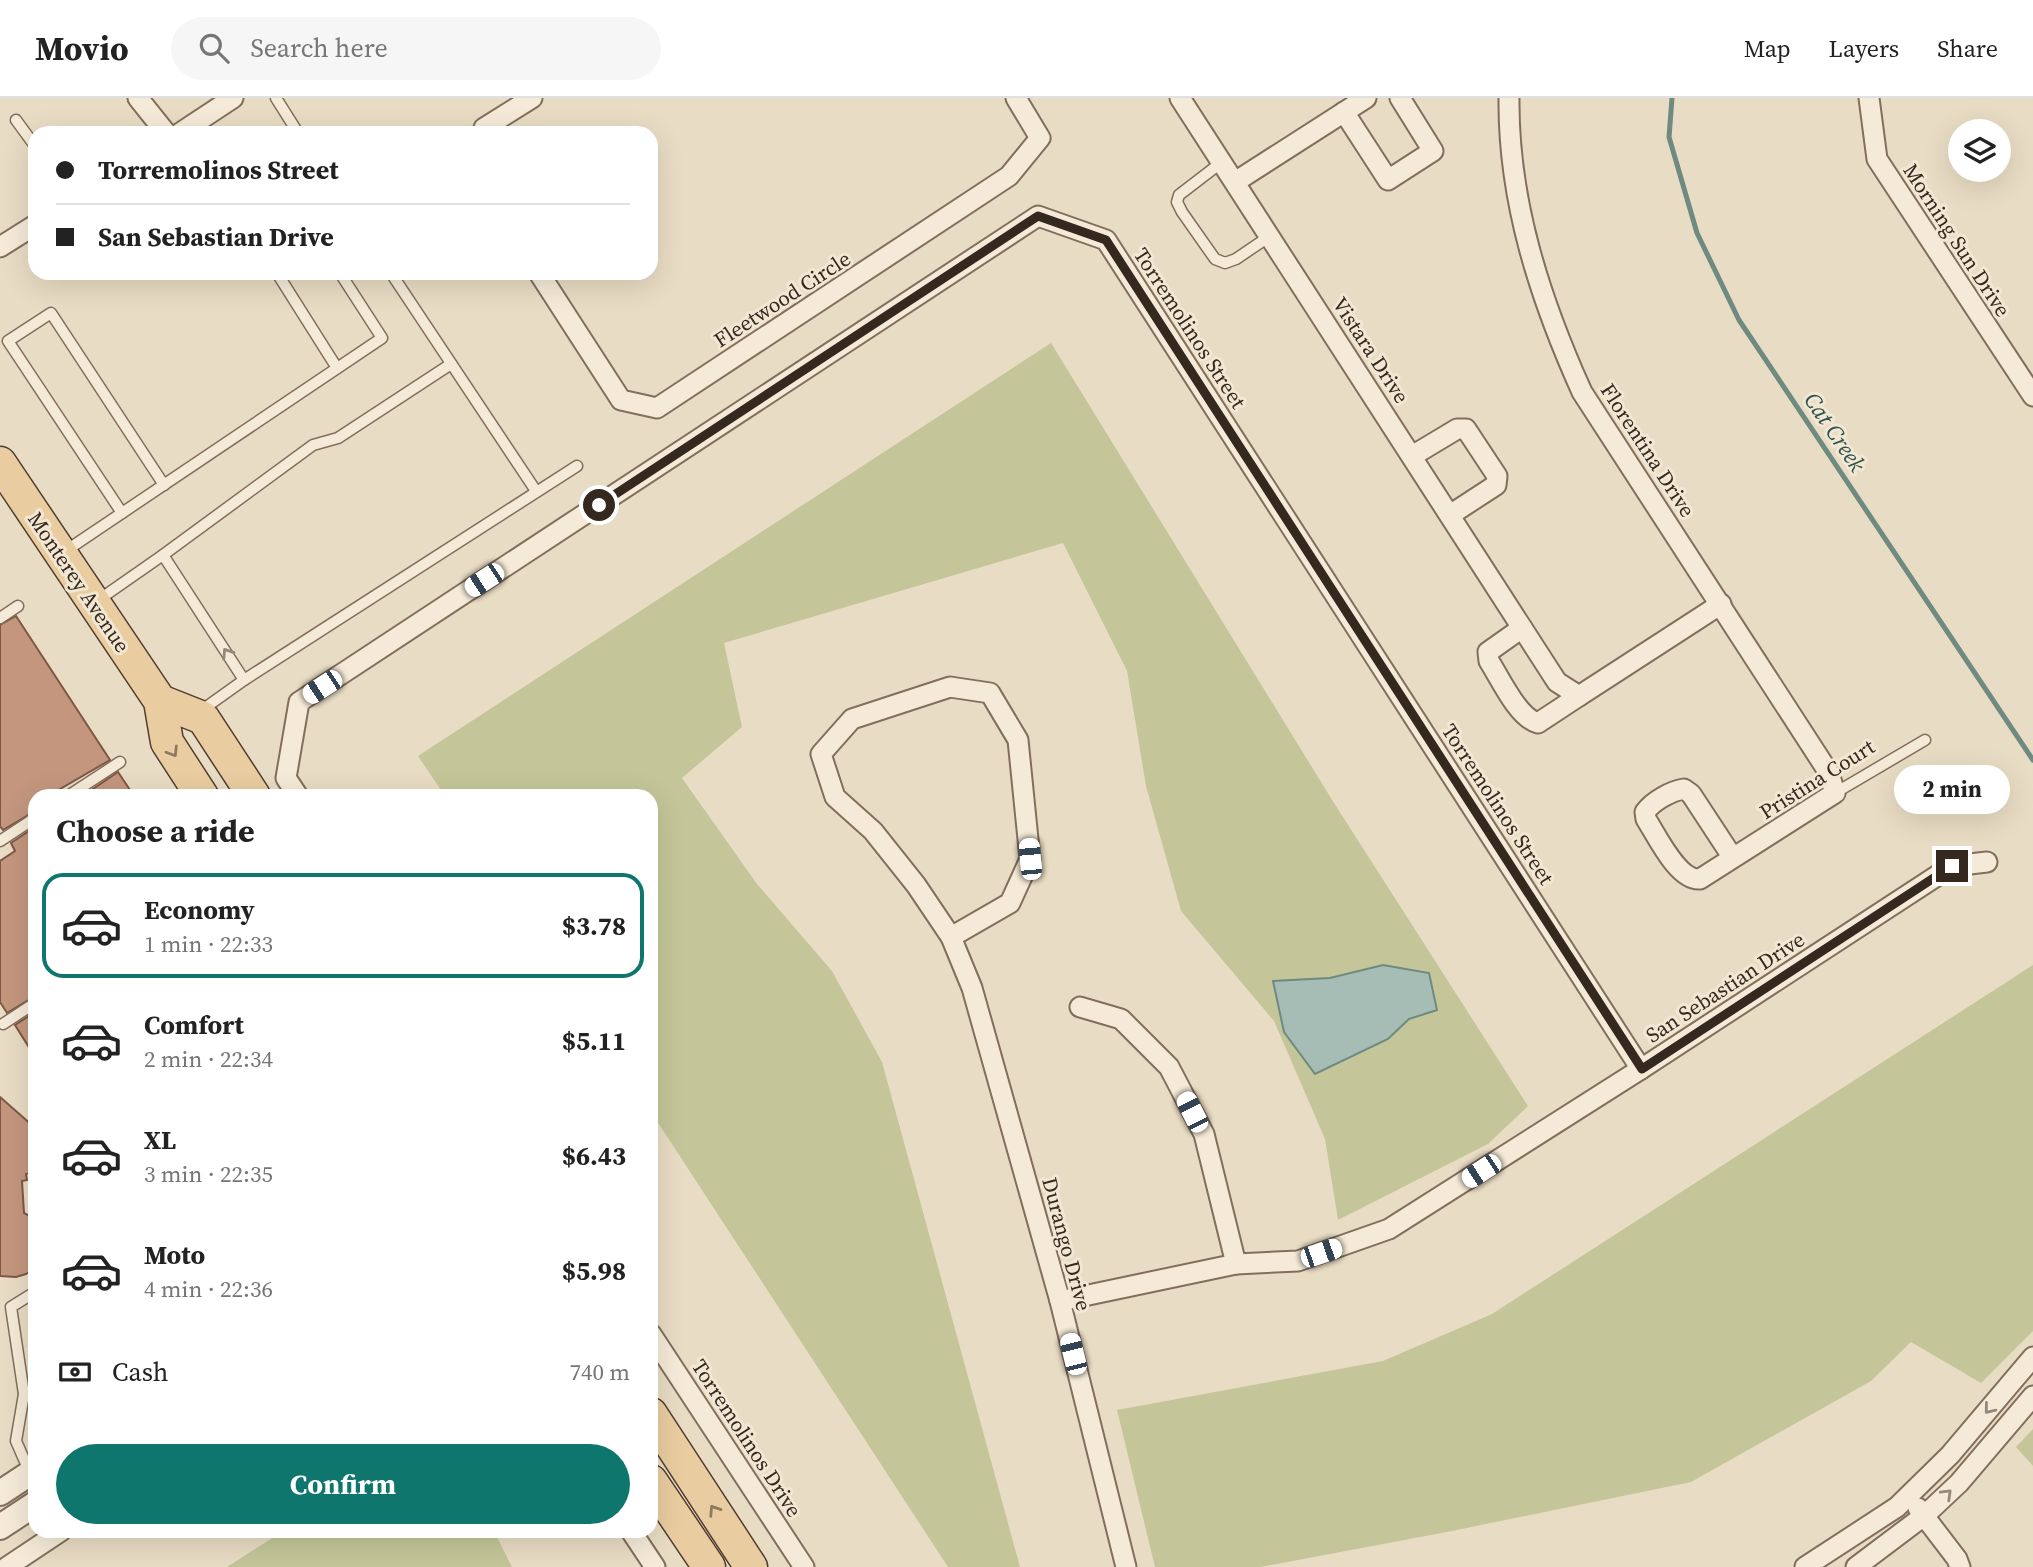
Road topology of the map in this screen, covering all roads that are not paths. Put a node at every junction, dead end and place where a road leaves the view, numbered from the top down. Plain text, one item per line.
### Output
1 (138, 98) edge
2 (233, 98) edge
3 (276, 98) edge
4 (532, 98) edge
5 (1016, 98) edge
6 (1180, 98) edge
7 (1366, 98) edge
8 (1400, 98) edge
9 (1509, 98) edge
10 (1869, 98) edge
11 (1344, 112) junction
12 (16, 120) dead end
13 (160, 126) edge
14 (193, 126) edge
15 (294, 126) edge
16 (487, 126) edge
17 (28, 136) edge
18 (1222, 162) junction
19 (1235, 182) junction
20 (28, 229) edge
21 (1270, 236) junction
22 (0, 247) edge
23 (281, 280) edge
24 (345, 280) edge
25 (396, 280) edge
26 (543, 280) edge
27 (452, 364) junction
28 (337, 368) junction
29 (2033, 397) edge
30 (1412, 456) junction
31 (0, 463) edge
32 (577, 466) dead end
33 (163, 485) junction
34 (536, 491) junction
35 (122, 513) junction
36 (1450, 515) junction
37 (61, 554) junction
38 (163, 555) junction
39 (93, 603) junction
40 (1721, 604) junction
41 (18, 606) dead end
42 (0, 618) edge
43 (1522, 628) junction
44 (244, 680) junction
45 (1579, 696) junction
46 (160, 701) junction
47 (195, 715) junction
48 (1925, 740) dead end
49 (120, 762) dead end
50 (79, 789) edge
51 (197, 789) edge
52 (249, 789) edge
53 (293, 789) edge
54 (1835, 793) junction
55 (28, 823) edge
56 (0, 841) edge
57 (1733, 858) junction
58 (1987, 862) dead end
59 (951, 937) junction
60 (1080, 1007) dead end
61 (28, 1008) edge
62 (3, 1024) dead end
63 (1642, 1069) junction
64 (1236, 1264) junction
65 (28, 1296) edge
66 (1060, 1301) junction
67 (658, 1345) edge
68 (2033, 1357) edge
69 (2033, 1396) edge
70 (660, 1434) edge
71 (28, 1462) edge
72 (28, 1474) edge
73 (658, 1490) edge
74 (0, 1493) edge
75 (1908, 1496) junction
76 (28, 1509) edge
77 (1925, 1515) junction
78 (0, 1527) edge
79 (50, 1538) edge
80 (636, 1538) edge
81 (7, 1567) edge
82 (655, 1567) edge
83 (709, 1567) edge
84 (751, 1567) edge
85 (804, 1567) edge
86 (1126, 1567) edge
87 (1805, 1567) edge
88 (1856, 1567) edge
89 (1960, 1567) edge

1 - 13 street
2 - 14 street
3 - 15 lane
4 - 16 street
5 - 26 street, Fleetwood Circle
6 - 18 street, Vistara Drive
7 - 11 street
8 - 11 street
9 - 40 street, Florentina Drive
10 - 29 street, Morning Sun Drive
11 - 19 street
12 - 17 lane
18 - 19 street, Vistara Drive
18 - 21 lane
19 - 21 street, Vistara Drive
20 - 22 street
21 - 30 street, Vistara Drive
23 - 28 lane
24 - 28 lane
25 - 27 lane
27 - 34 lane
27 - 38 lane
28 - 33 lane
30 - 36 street, Vistara Drive
30 - 36 street
31 - 37 main road, Monterey Avenue
32 - 34 lane
33 - 35 lane
33 - 35 lane
34 - 44 lane
35 - 37 lane
36 - 43 street, Vistara Drive
37 - 39 main road, Monterey Avenue
38 - 39 lane
44 -> 38 lane
39 - 46 main road, Monterey Avenue
40 - 45 street
40 - 54 street, Florentina Drive
41 - 42 lane
43 - 45 street, Vistara Drive
43 - 45 street
44 - 47 lane
46 - 47 main road
46 -> 51 main road, Monterey Avenue
47 - 52 main road
48 - 54 lane, Pristina Court
49 - 50 lane
53 - 63 street, Torremolinos Street
54 - 57 street, Pristina Court
55 - 56 lane
57 - 57 street, Pristina Court
58 - 63 street, San Sebastian Drive
59 - 59 street, Durango Drive
59 - 66 street, Durango Drive
60 - 64 street
61 - 62 lane
63 - 64 street, San Sebastian Drive
64 - 66 street, San Sebastian Drive
65 - 71 lane
66 - 86 street, Durango Drive
67 - 85 street, Torremolinos Drive
68 -> 75 street
77 -> 69 street
84 -> 70 main road
72 - 74 street
73 - 83 main road
75 - 77 street
75 - 87 street
76 - 78 street
77 - 88 street
77 - 89 street
79 - 81 street
80 - 82 street

